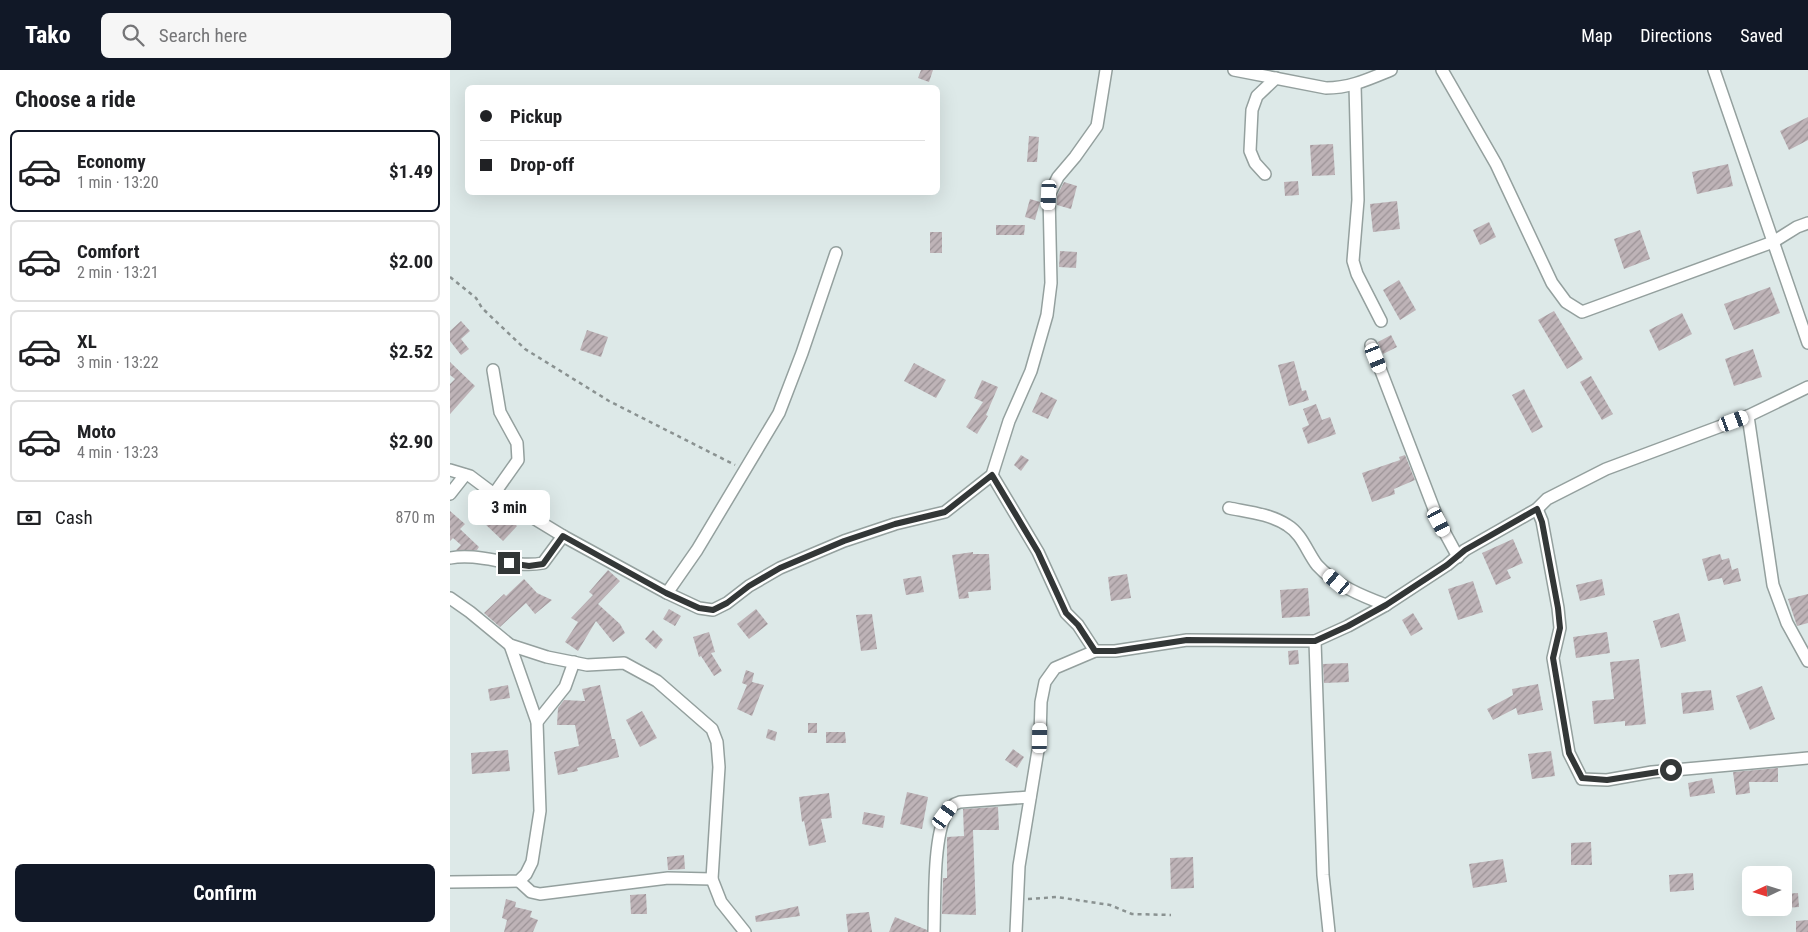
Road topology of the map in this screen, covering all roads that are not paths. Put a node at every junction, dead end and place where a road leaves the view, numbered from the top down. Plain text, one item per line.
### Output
1 (1106, 70) edge
2 (1234, 70) edge
3 (1391, 70) edge
4 (1442, 70) edge
5 (1714, 70) edge
6 (1276, 78) junction
7 (1355, 84) junction
8 (1264, 174) dead end
9 (1808, 223) edge
10 (1773, 242) junction
11 (836, 253) dead end
12 (1381, 321) dead end
13 (1808, 343) edge
14 (1371, 345) dead end
15 (493, 370) dead end
16 (1808, 387) edge
17 (1748, 416) junction
18 (450, 470) edge
19 (464, 475) junction
20 (992, 475) junction
21 (450, 494) edge
22 (494, 494) junction
23 (1229, 508) dead end
24 (1537, 509) junction
25 (563, 536) junction
26 (1458, 556) junction
27 (450, 558) edge
28 (666, 593) junction
29 (450, 598) edge
30 (1386, 605) junction
31 (1315, 641) junction
32 (510, 645) junction
33 (1095, 651) junction
34 (1808, 661) edge
35 (574, 662) junction
36 (537, 722) junction
37 (1808, 758) edge
38 (1030, 797) junction
39 (712, 879) junction
40 (519, 881) junction
41 (450, 882) edge
42 (745, 932) edge
43 (934, 932) edge
44 (1016, 932) edge
45 (1329, 932) edge

1 - 20 street
2 - 6 street
3 - 7 street
4 - 10 street
5 - 10 street
6 - 7 street
6 - 8 street
7 - 12 street
9 - 10 street
10 - 13 street
11 - 28 street
14 - 26 street
15 - 22 street
16 - 17 street
17 - 24 street
17 - 34 street
18 - 19 street
19 - 21 street
19 - 22 street
20 - 28 street
20 - 33 street
22 - 25 street
23 - 30 street
24 - 26 street
24 - 37 street
25 - 27 street
25 - 28 street
26 - 30 street
29 - 32 street
30 - 31 street
31 - 33 street
31 - 45 street
32 - 35 street
32 - 36 street
33 - 38 street
35 - 36 street
35 - 39 street
36 - 40 street
38 - 43 street
38 - 44 street
39 - 40 street
39 - 42 street
40 - 41 street

